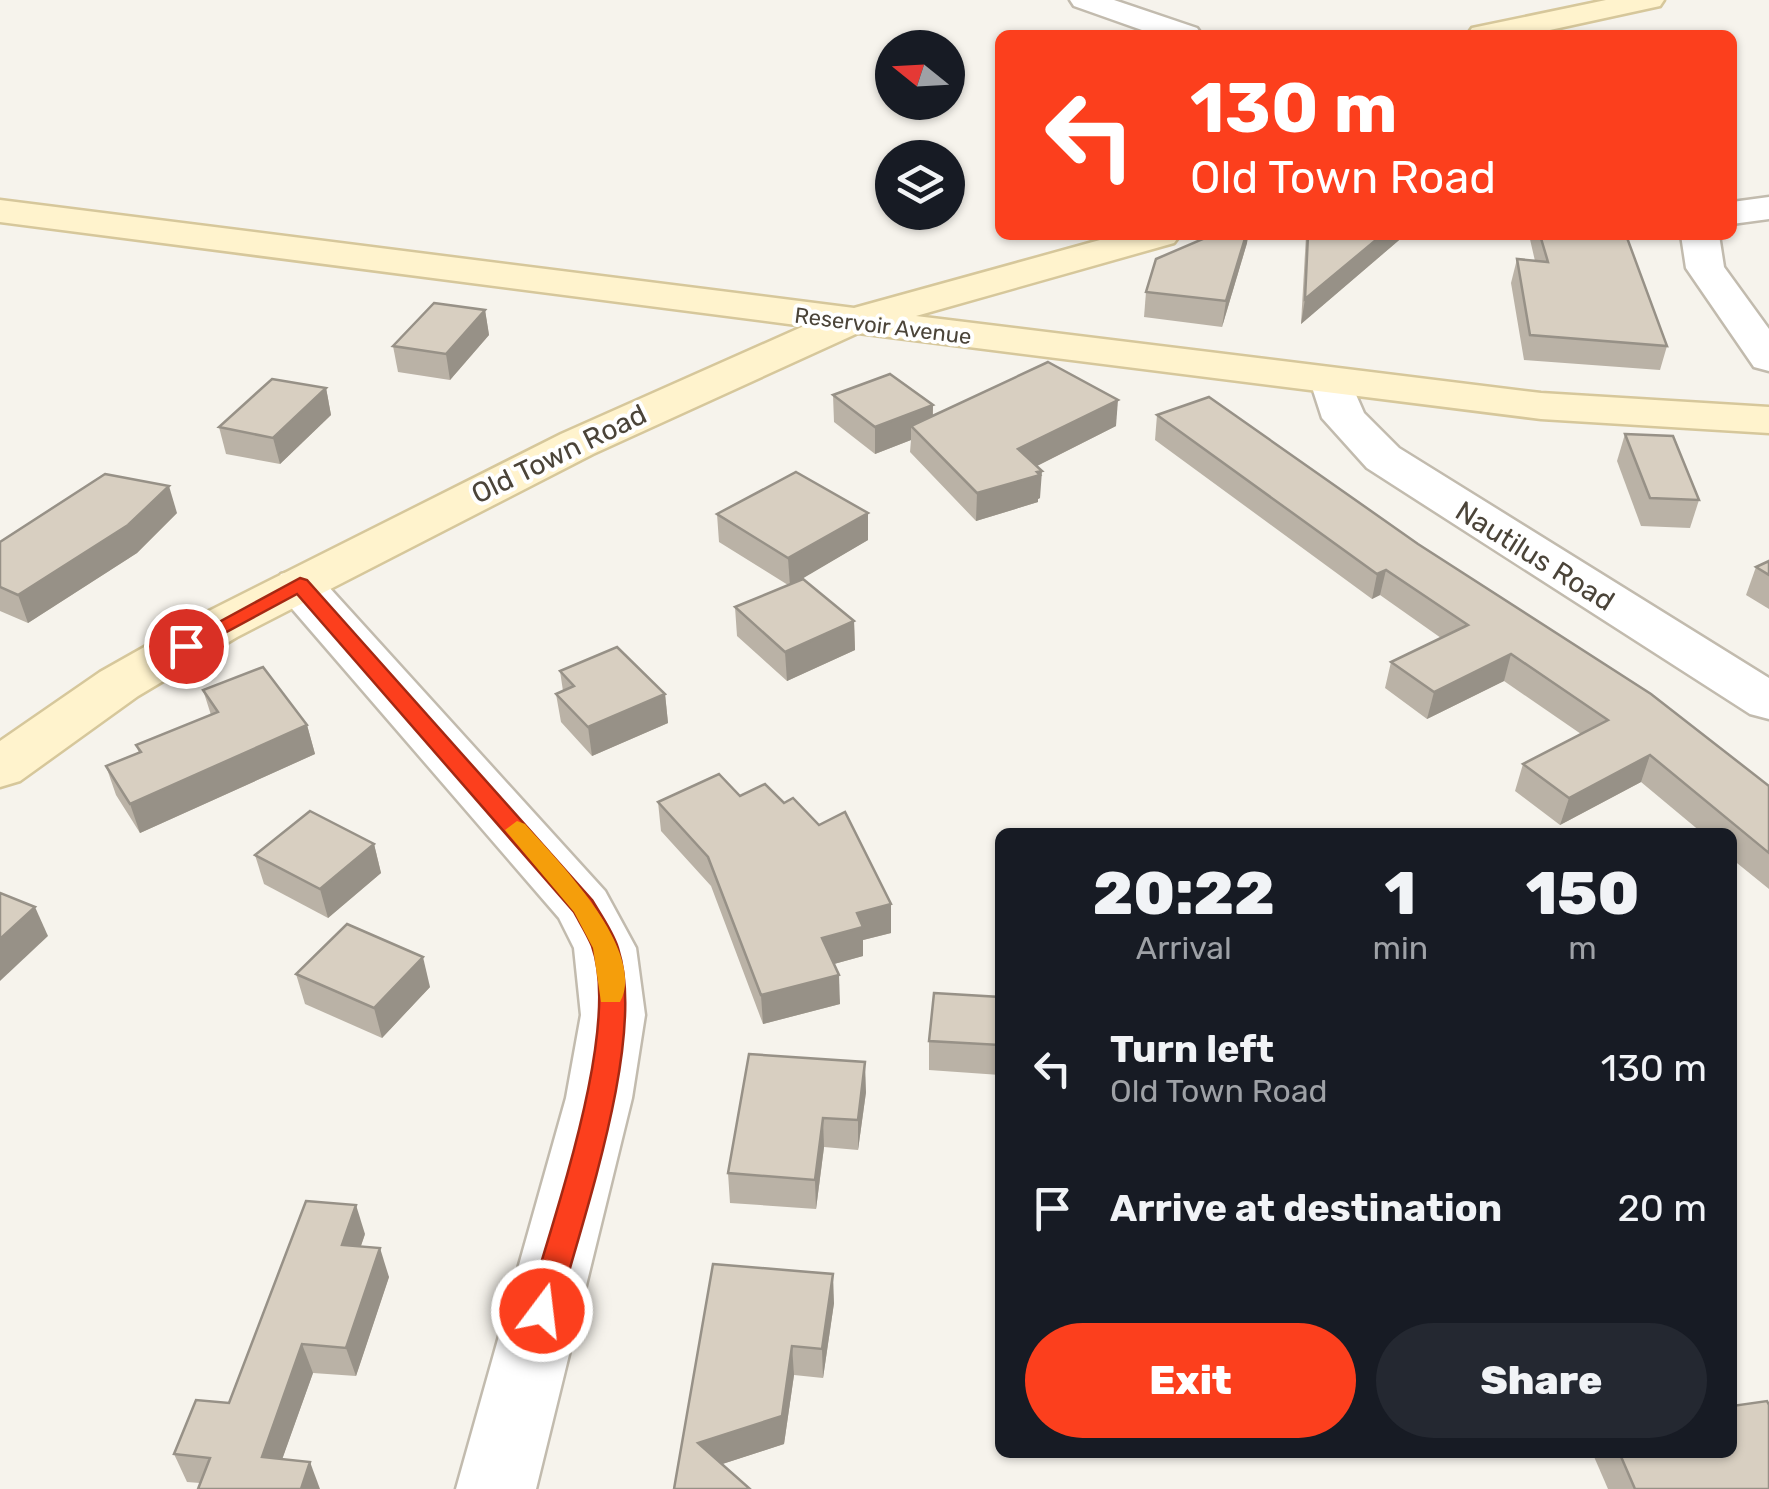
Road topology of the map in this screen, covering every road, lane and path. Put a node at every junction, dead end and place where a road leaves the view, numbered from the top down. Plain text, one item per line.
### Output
1 (1086, 0) edge
2 (1649, 0) edge
3 (1172, 30) edge
4 (1507, 30) edge
5 (1769, 208) edge
6 (0, 211) edge
7 (1737, 212) edge
8 (1143, 240) edge
9 (1701, 240) edge
10 (848, 322) junction
11 (1769, 358) edge
12 (1331, 382) junction
13 (1769, 420) edge
14 (300, 584) junction
15 (1769, 702) edge
16 (0, 768) edge
17 (496, 1489) edge

1 - 3 street
2 - 4 main road
5 - 7 street
6 - 10 main road, Reservoir Avenue
8 - 10 main road, Old Town Road
9 - 11 street
10 - 12 main road, Reservoir Avenue
10 - 14 main road, Old Town Road
12 - 13 main road, Reservoir Avenue
12 - 15 street, Nautilus Road
14 - 16 main road, Old Town Road
14 - 17 street

